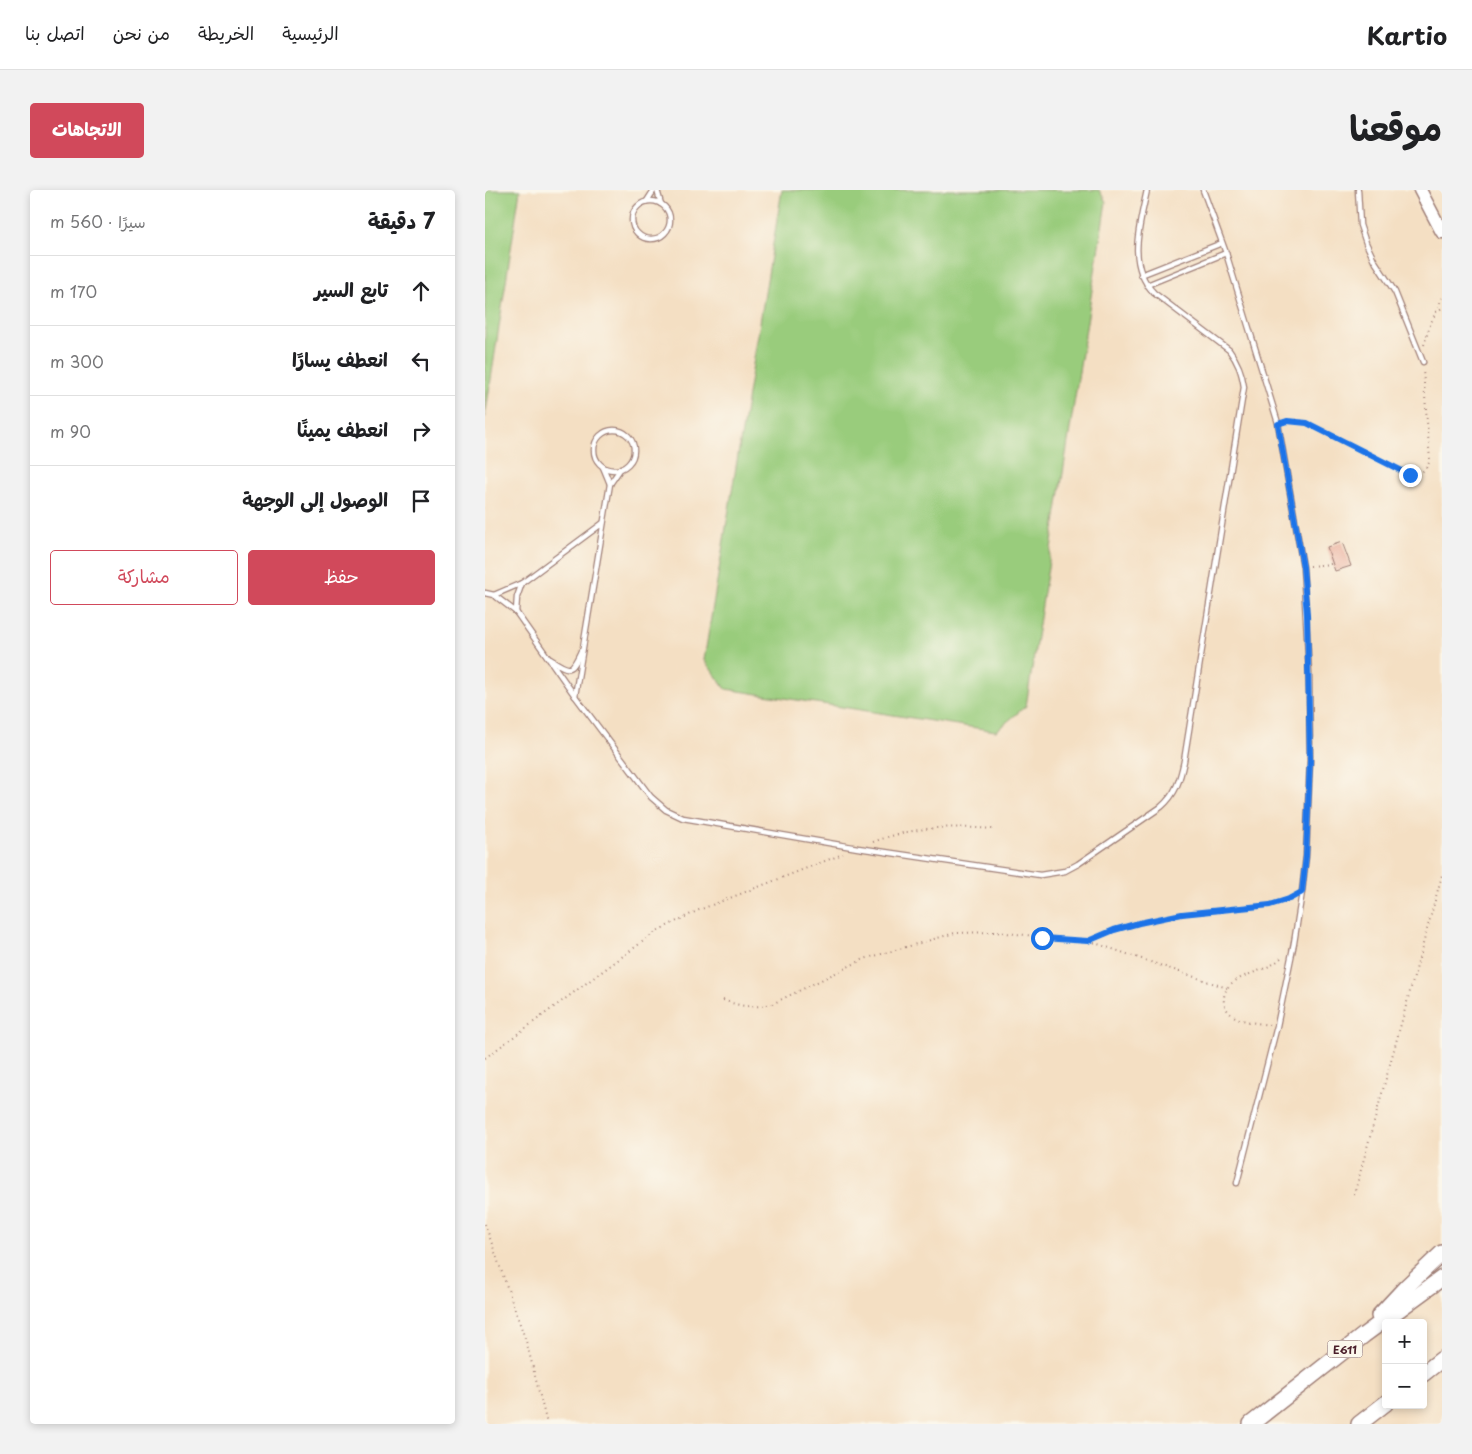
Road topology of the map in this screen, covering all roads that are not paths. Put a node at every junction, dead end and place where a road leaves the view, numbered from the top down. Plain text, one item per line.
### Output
1 (653, 190) edge
2 (657, 190) edge
3 (1147, 190) edge
4 (1203, 190) edge
5 (1358, 190) edge
6 (1420, 190) edge
7 (647, 201) junction
8 (661, 204) junction
9 (1442, 232) edge
10 (1222, 243) junction
11 (1226, 253) junction
12 (1141, 274) junction
13 (1147, 286) junction
14 (1423, 362) road end
15 (602, 465) junction
16 (621, 468) junction
17 (610, 484) junction
18 (603, 523) junction
19 (522, 583) junction
20 (485, 593) edge
21 (494, 595) junction
22 (516, 612) junction
23 (584, 646) junction
24 (547, 656) junction
25 (575, 696) junction
26 (1237, 1183) dead end
27 (1442, 1253) edge
28 (1442, 1278) edge
29 (1364, 1334) junction
30 (1442, 1359) edge
31 (1427, 1371) edge
32 (1382, 1406) edge
33 (1251, 1424) edge
34 (1359, 1424) edge

1 - 7 lane
2 - 8 lane
3 - 12 lane
4 - 10 lane
5 - 14 lane
6 - 9 main road
7 - 8 lane
7 - 8 lane
10 - 11 lane
10 - 12 lane
11 - 13 lane
11 - 26 lane
12 - 13 lane
13 - 25 lane
15 - 16 lane
15 - 16 lane
15 - 17 lane
16 - 17 lane
17 - 18 lane
18 - 19 lane
18 - 23 lane
19 - 21 lane
19 - 22 lane
20 - 21 lane
21 - 22 lane
22 - 24 lane
23 - 24 lane
23 - 25 lane
24 - 25 lane
27 - 29 highway
28 - 29 highway, E611
29 - 33 highway, E611
30 - 31 highway
32 - 34 highway

